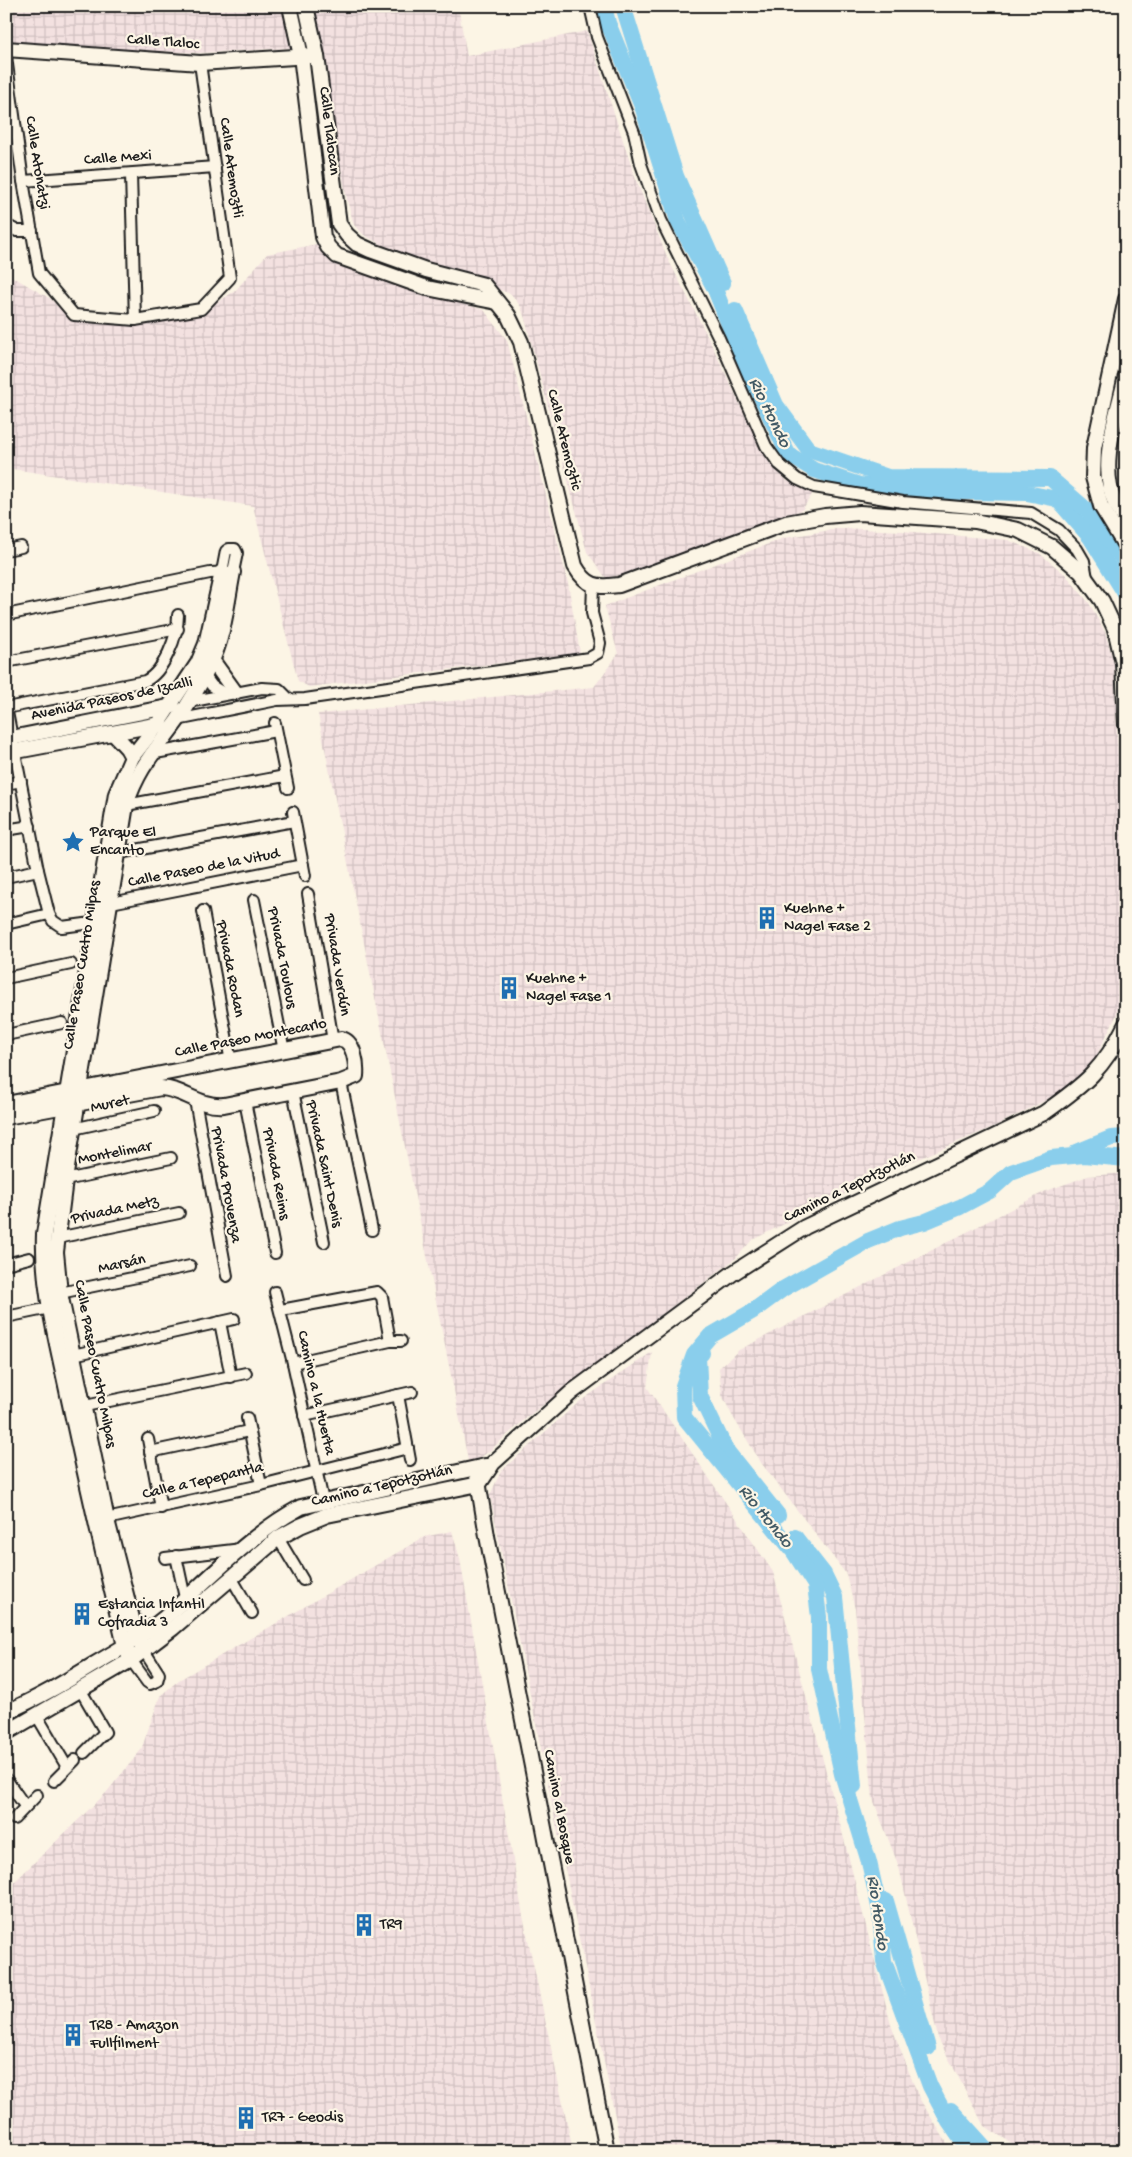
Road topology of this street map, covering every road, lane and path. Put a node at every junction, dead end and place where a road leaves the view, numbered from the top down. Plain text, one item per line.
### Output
1 (290, 6) edge
2 (306, 6) edge
3 (590, 6) edge
4 (6, 50) edge
5 (301, 56) junction
6 (317, 56) junction
7 (6, 58) edge
8 (200, 63) junction
9 (11, 125) edge
10 (215, 167) junction
11 (131, 174) junction
12 (23, 181) junction
13 (340, 224) joint
14 (6, 225) edge
15 (32, 230) junction
16 (1126, 299) edge
17 (497, 302) junction
18 (135, 320) junction
19 (1126, 376) edge
20 (1126, 519) edge
21 (21, 547) dead end
22 (1126, 547) edge
23 (6, 550) edge
24 (227, 572) junction
25 (1088, 582) junction
26 (593, 585) junction
27 (6, 615) edge
28 (178, 615) dead end
29 (178, 629) junction
30 (212, 660) junction
31 (6, 662) edge
32 (204, 675) junction
33 (230, 693) junction
34 (288, 698) junction
35 (188, 702) junction
36 (169, 707) junction
37 (6, 708) edge
38 (177, 720) junction
39 (156, 725) junction
40 (1126, 725) edge
41 (113, 733) junction
42 (10, 746) edge
43 (150, 754) junction
44 (132, 757) junction
45 (285, 776) junction
46 (21, 781) junction
47 (6, 784) edge
48 (288, 788) dead end
49 (126, 805) junction
50 (30, 826) junction
51 (6, 830) edge
52 (119, 853) junction
53 (302, 865) junction
54 (38, 870) junction
55 (305, 876) dead end
56 (6, 877) edge
57 (308, 894) dead end
58 (254, 900) dead end
59 (111, 903) junction
60 (203, 912) dead end
61 (49, 914) junction
62 (101, 921) junction
63 (6, 924) edge
64 (71, 964) dead end
65 (6, 978) edge
66 (62, 1024) dead end
67 (1126, 1024) edge
68 (6, 1035) edge
69 (333, 1041) junction
70 (284, 1051) junction
71 (231, 1062) junction
72 (341, 1082) junction
73 (293, 1091) junction
74 (73, 1098) junction
75 (195, 1100) junction
76 (245, 1101) junction
77 (6, 1104) edge
78 (154, 1111) dead end
79 (6, 1117) edge
80 (73, 1130) junction
81 (171, 1158) dead end
82 (65, 1180) junction
83 (179, 1213) dead end
84 (372, 1230) dead end
85 (57, 1238) junction
86 (324, 1242) dead end
87 (50, 1253) junction
88 (275, 1253) dead end
89 (29, 1258) dead end
90 (6, 1264) edge
91 (190, 1266) dead end
92 (227, 1276) dead end
93 (275, 1292) dead end
94 (60, 1293) junction
95 (50, 1308) junction
96 (281, 1310) junction
97 (6, 1317) edge
98 (234, 1319) dead end
99 (220, 1322) junction
100 (62, 1336) junction
101 (73, 1355) junction
102 (293, 1363) junction
103 (246, 1373) dead end
104 (231, 1377) junction
105 (412, 1392) dead end
106 (398, 1395) junction
107 (85, 1406) junction
108 (304, 1416) junction
109 (247, 1418) dead end
110 (249, 1430) junction
111 (148, 1439) dead end
112 (408, 1448) junction
113 (150, 1452) junction
114 (410, 1460) dead end
115 (493, 1463) junction
116 (317, 1470) junction
117 (476, 1470) junction
118 (479, 1484) junction
119 (261, 1485) junction
120 (323, 1501) junction
121 (161, 1508) junction
122 (327, 1515) junction
123 (101, 1521) junction
124 (278, 1538) junction
125 (242, 1549) junction
126 (176, 1556) junction
127 (165, 1558) dead end
128 (231, 1577) junction
129 (303, 1580) dead end
130 (185, 1598) junction
131 (252, 1613) dead end
132 (140, 1644) junction
133 (125, 1646) junction
134 (131, 1660) junction
135 (80, 1689) junction
136 (6, 1712) edge
137 (37, 1716) junction
138 (7, 1731) edge
139 (84, 1753) dead end
140 (75, 1760) dead end
141 (67, 1767) junction
142 (6, 1779) edge
143 (54, 1781) dead end
144 (37, 1795) dead end
145 (25, 1806) junction
146 (14, 1818) dead end
147 (607, 2151) edge

1 - 5 main road, Calle Tlalocan
2 - 6 main road, Calle Tlalocan
3 - 25 street
4 - 8 main road, Calle Tlaloc
5 - 6 main road, Calle Tlaloc
5 - 8 main road, Calle Tlaloc
5 - 17 main road, Calle Tlalocan
6 - 13 main road, Calle Tlalocan
7 - 9 street, Calle Atonatzi
8 - 10 street, Calle Atemoztli
9 - 12 street, Calle Atonatzi
10 - 11 street, Calle Mexi
10 - 18 street, Calle Atemoztli
11 - 12 street, Calle Mexi
11 - 18 street
12 - 15 street, Calle Atonatzi
13 - 17 main road, Calle Atemoztic
14 - 15 street
15 - 18 street, Calle Atonatzi
16 - 22 main road
17 - 26 main road, Calle Atemoztic
19 - 20 main road
21 - 23 street
24 - 27 street
24 - 30 main road, Calle Paseo Cuatro Milpas
24 - 36 main road, Calle Paseo Cuatro Milpas
25 - 26 main road
25 - 40 main road
26 - 34 street
28 - 29 street
29 - 31 street
29 - 37 street
30 - 32 main road, Calle Paseo Cuatro Milpas
30 - 33 main road
32 - 33 street, Avenida Paseos de Izcalli
32 - 35 main road, Calle Paseo Cuatro Milpas
33 - 34 street, Avenida Paseos de Izcalli
33 - 35 street, Avenida Paseos de Izcalli
34 - 38 street
35 - 36 main road, Avenida Paseos de Izcalli
35 - 38 main road, Calle Paseo Cuatro Milpas
36 - 39 main road, Calle Paseo Cuatro Milpas
36 - 42 main road, Avenida Paseos de Izcalli
37 - 42 street
38 - 39 main road, Avenida Paseos de Izcalli
38 - 43 main road, Calle Paseo Cuatro Milpas
39 - 41 main road, Avenida Paseos de Izcalli
39 - 44 main road, Calle Paseo Cuatro Milpas
41 - 42 main road, Avenida Paseos de Izcalli
41 - 44 main road
42 - 46 street
43 - 45 street
43 - 49 main road, Calle Paseo Cuatro Milpas
44 - 62 main road, Calle Paseo Cuatro Milpas
45 - 48 street
45 - 49 street
46 - 47 street
46 - 50 street
49 - 52 main road, Calle Paseo Cuatro Milpas
50 - 51 street
50 - 54 street
52 - 53 street, Calle Paseo de la Vitud
52 - 59 main road, Calle Paseo Cuatro Milpas
53 - 55 street, Calle Paseo de la Vitud
53 - 59 street, Calle Paseo de la Vitud
54 - 56 street
54 - 61 street
57 - 69 street, Privada Verdún
58 - 70 street, Privada Toulous
59 - 62 main road, Calle Paseo Cuatro Milpas
60 - 71 street, Privada Rodan
61 - 62 street
61 - 63 street
62 - 74 main road, Calle Paseo Cuatro Milpas
64 - 65 street
66 - 68 street
67 - 115 main road, Camino a Tepotzotlán
69 - 70 main road, Calle Paseo Montecarlo
69 - 72 main road, Calle Paseo Montecarlo
70 - 71 main road, Calle Paseo Montecarlo
71 - 74 main road, Calle Paseo Montecarlo
72 - 73 main road, Calle Paseo Montecarlo
72 - 84 street
73 - 76 main road, Calle Paseo Montecarlo
73 - 86 street, Privada Saint Denis
74 - 75 main road, Calle Paseo Montecarlo
74 - 77 main road, Calle Paseo Montecarlo
74 - 79 main road, Calle Paseo Montecarlo
74 - 80 main road, Calle Paseo Cuatro Milpas
74 - 87 main road, Calle Paseo Cuatro Milpas
75 - 76 main road, Calle Paseo Montecarlo
75 - 92 street, Privada Provenza
76 - 88 street, Privada Reims
78 - 80 street, Muret
80 - 82 main road, Calle Paseo Cuatro Milpas
81 - 82 street, Montelimar
82 - 85 main road, Calle Paseo Cuatro Milpas
83 - 85 street, Privada Metz
85 - 87 main road, Calle Paseo Cuatro Milpas
87 - 94 main road, Calle Paseo Cuatro Milpas
87 - 95 main road, Calle Paseo Cuatro Milpas
89 - 90 street
91 - 94 street, Marsán
93 - 96 street, Camino a la Huerta
94 - 100 main road, Calle Paseo Cuatro Milpas
95 - 97 street
95 - 100 main road, Calle Paseo Cuatro Milpas
96 - 102 street, Camino a la Huerta
96 - 102 street
98 - 99 street
99 - 101 street
99 - 104 street
100 - 101 main road, Calle Paseo Cuatro Milpas
100 - 123 main road, Calle Paseo Cuatro Milpas
101 - 107 main road, Calle Paseo Cuatro Milpas
102 - 108 street, Camino a la Huerta
103 - 104 street
104 - 107 street
105 - 106 street
106 - 108 street
106 - 112 street
107 - 123 main road, Calle Paseo Cuatro Milpas
108 - 116 street, Camino a la Huerta
109 - 110 street
110 - 113 street
110 - 119 street
111 - 113 street
112 - 114 street
112 - 116 street, Calle a Tepepantla
113 - 121 street
115 - 117 main road, Camino a Tepotzotlán
115 - 118 main road, Camino a Tepotzotlán
116 - 119 street, Calle a Tepepantla
116 - 120 street, Camino a la Huerta
117 - 118 main road, Camino al Bosque
117 - 120 main road, Camino a Tepotzotlán
118 - 122 main road, Camino a Tepotzotlán
118 - 147 main road, Camino al Bosque
119 - 121 street, Calle a Tepepantla
120 - 122 main road
120 - 125 main road, Camino a Tepotzotlán
121 - 123 street, Calle a Tepepantla
122 - 124 main road, Camino a Tepotzotlán
123 - 132 main road, Calle Paseo Cuatro Milpas
123 - 133 main road, Calle Paseo Cuatro Milpas
124 - 128 main road, Camino a Tepotzotlán
124 - 129 street
125 - 126 street
125 - 130 main road, Camino a Tepotzotlán
126 - 127 street
126 - 130 street
128 - 131 street
128 - 132 main road, Camino a Tepotzotlán
130 - 132 main road, Camino a Tepotzotlán
132 - 133 main road, Camino a Tepotzotlán
132 - 134 main road, Camino a Tepotzotlán
132 - 134 street, Calle Paseo Cuatro Milpas
133 - 134 main road, Calle Paseo Cuatro Milpas
133 - 136 main road, Camino a Tepotzotlán
134 - 135 main road, Camino a Tepotzotlán
135 - 137 main road, Camino a Tepotzotlán
135 - 139 street
137 - 138 main road, Camino a Tepotzotlán
137 - 141 street
140 - 141 street
141 - 143 street
142 - 145 street
144 - 145 street
145 - 146 street

